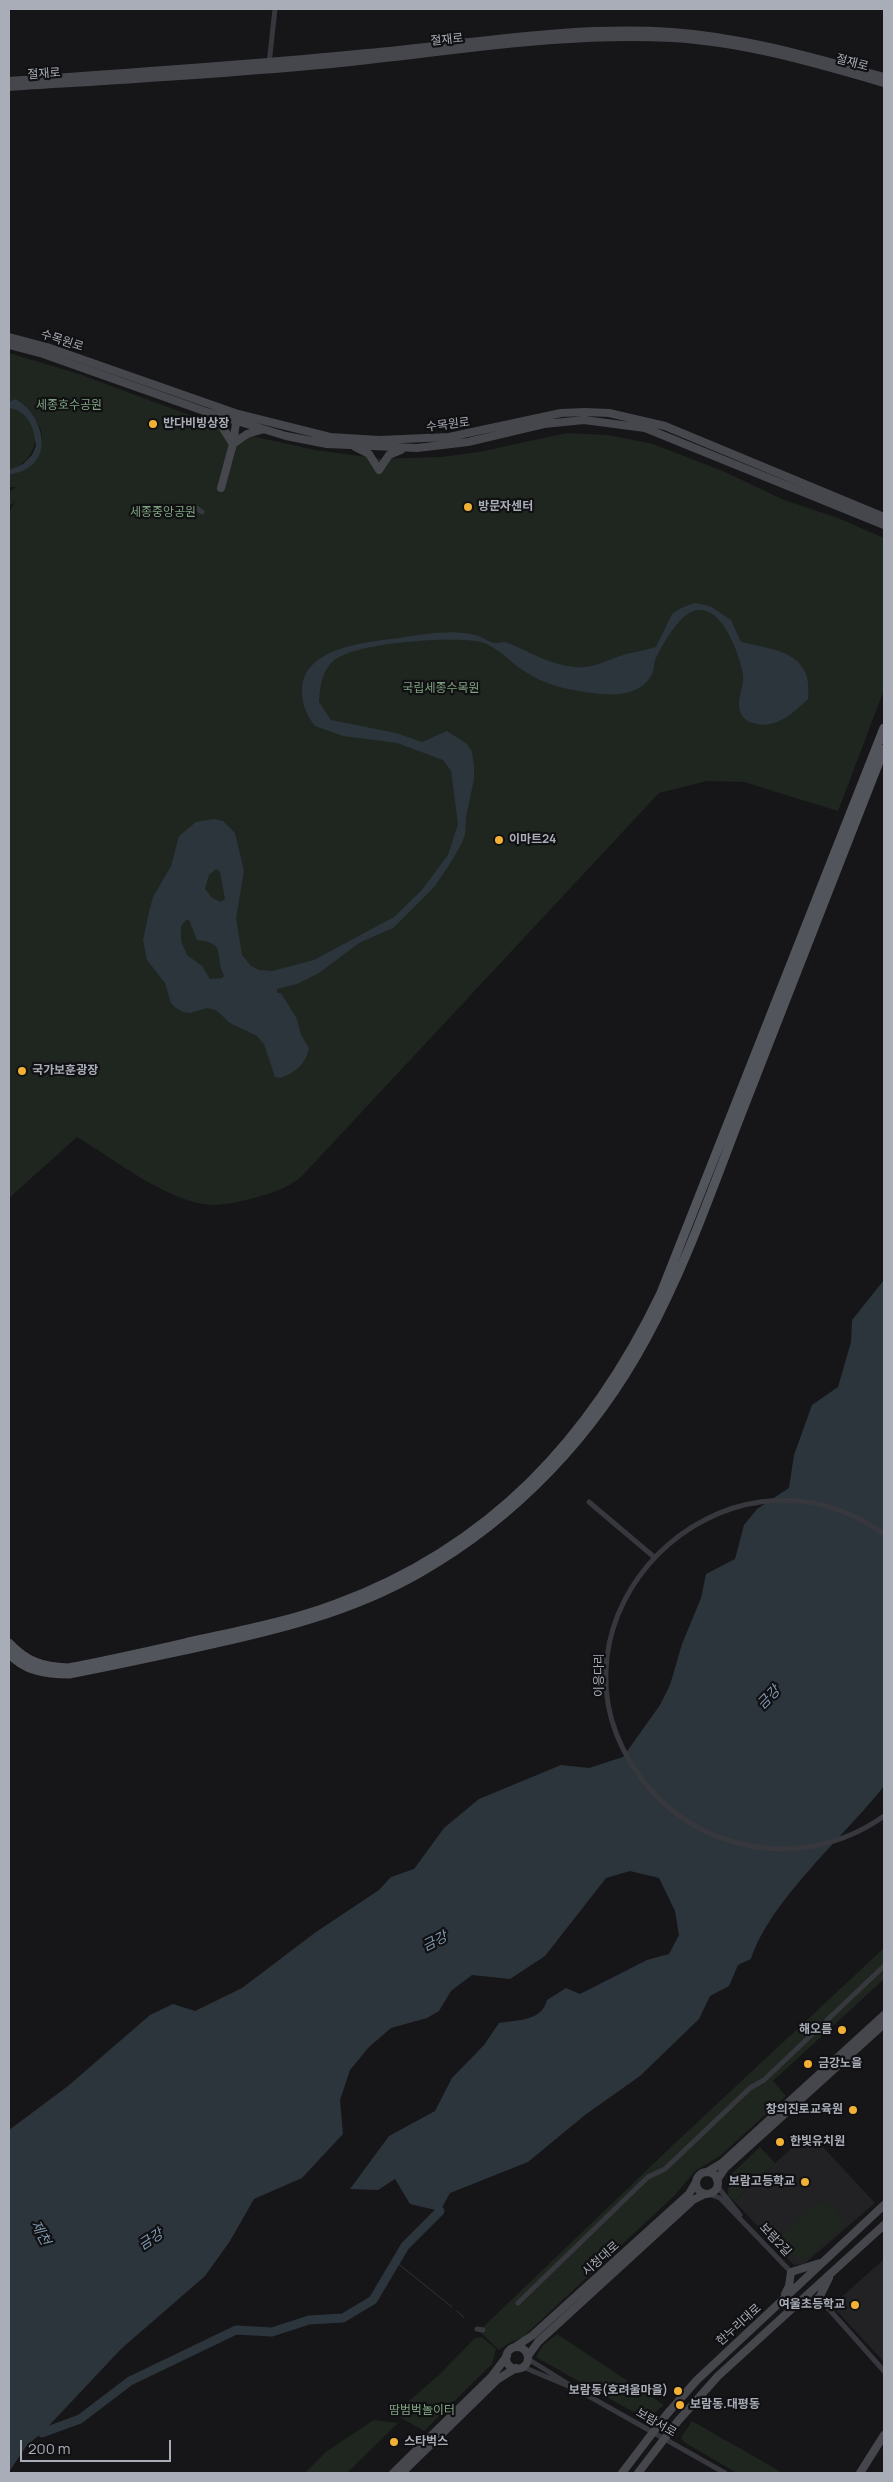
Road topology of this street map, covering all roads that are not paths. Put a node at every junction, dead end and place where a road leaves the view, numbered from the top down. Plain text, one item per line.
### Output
1 (275, 9) edge
2 (268, 65) junction
3 (884, 77) edge
4 (9, 81) edge
5 (884, 83) edge
6 (9, 87) edge
7 (9, 337) edge
8 (9, 345) edge
9 (204, 411) junction
10 (237, 417) junction
11 (266, 430) junction
12 (233, 444) junction
13 (348, 445) junction
14 (408, 448) junction
15 (221, 488) dead end
16 (195, 506) dead end
17 (202, 512) dead end
18 (884, 518) edge
19 (884, 525) edge
20 (884, 728) edge
21 (884, 749) edge
22 (589, 1502) dead end
23 (884, 1534) edge
24 (654, 1557) junction
25 (11, 1651) edge
26 (94, 1666) junction
27 (884, 1816) edge
28 (884, 1966) edge
29 (884, 2015) edge
30 (884, 2024) edge
31 (707, 2172) junction
32 (696, 2182) junction
33 (717, 2183) junction
34 (707, 2194) junction
35 (884, 2205) edge
36 (745, 2221) junction
37 (884, 2224) edge
38 (827, 2260) junction
39 (834, 2270) junction
40 (791, 2272) junction
41 (819, 2298) junction
42 (518, 2303) dead end
43 (779, 2304) junction
44 (786, 2314) junction
45 (516, 2347) junction
46 (507, 2356) junction
47 (528, 2357) junction
48 (519, 2368) junction
49 (884, 2371) edge
50 (578, 2390) junction
51 (653, 2433) junction
52 (884, 2435) edge
53 (664, 2439) junction
54 (393, 2473) edge
55 (402, 2473) edge
56 (622, 2473) edge
57 (638, 2473) edge
58 (724, 2473) edge
59 (860, 2473) edge

1 - 2 street
2 - 3 street, 절재로
2 - 4 street, 절재로
2 - 5 street, 절재로
2 - 6 street, 절재로
7 - 10 street, 수목원로
8 - 9 street, 수목원로
9 - 10 street, 수목원로
9 - 12 street
10 - 11 street, 수목원로
10 - 12 street
10 - 18 street, 수목원로
11 - 12 street
11 - 13 street, 수목원로
12 - 15 street
13 - 14 street, 수목원로
13 - 14 street
14 - 19 street, 수목원로
16 - 17 street
20 - 26 main road
21 - 26 main road
22 - 24 street
23 - 24 street, 이응다리
24 - 27 street, 이응다리
25 - 26 main road
28 - 42 street
29 - 31 street
30 - 33 street
31 - 32 street
31 - 33 street
32 - 34 street
32 - 45 street, 시청대로
33 - 34 street
33 - 36 street, 보람2길
34 - 36 street, 보람2길
34 - 47 street, 시청대로
35 - 38 street, 한누리대로
36 - 40 street, 보람2길
37 - 39 street, 한누리대로
38 - 40 street
38 - 43 street, 한누리대로
39 - 41 street
39 - 44 street, 한누리대로
40 - 43 street
41 - 44 street
41 - 49 street
43 - 51 street, 한누리대로
44 - 53 street, 한누리대로
45 - 46 street
45 - 47 street
46 - 48 street
46 - 54 street
47 - 48 street
47 - 50 street
48 - 50 street
48 - 55 street
50 - 51 street, 보람서로
51 - 53 street, 보람서로
51 - 56 street, 한누리대로
52 - 59 street
53 - 57 street, 한누리대로
53 - 58 street, 보람서로

